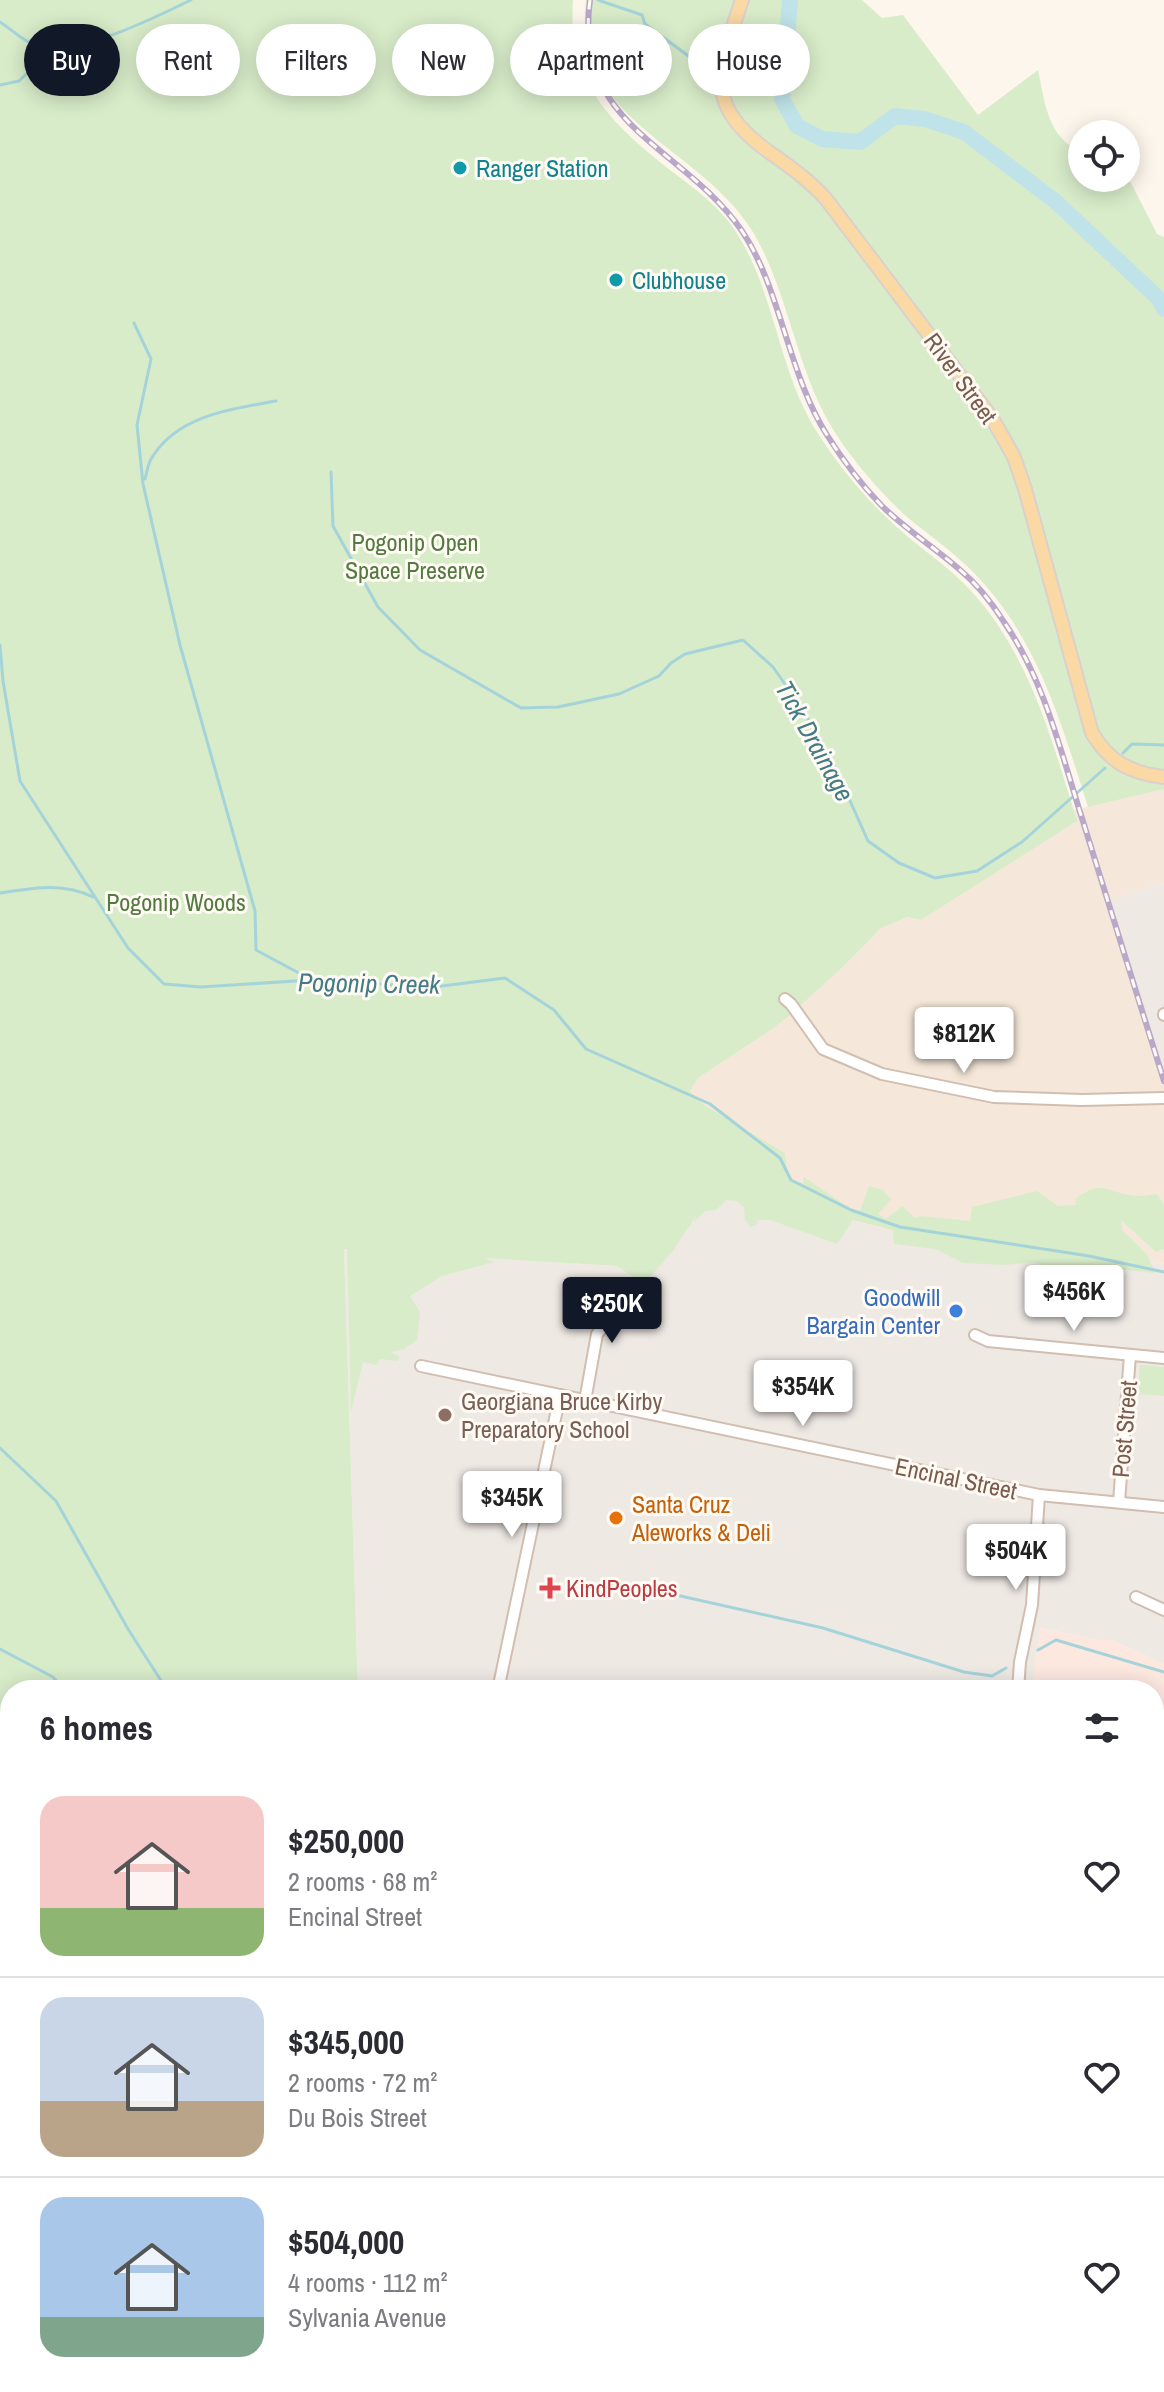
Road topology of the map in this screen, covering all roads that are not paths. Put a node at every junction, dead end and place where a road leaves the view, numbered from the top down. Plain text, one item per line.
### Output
1 (742, 0) edge
2 (1164, 777) edge
3 (785, 999) dead end
4 (1164, 1098) edge
5 (636, 1288) dead end
6 (975, 1335) dead end
7 (1130, 1355) junction
8 (1164, 1358) edge
9 (421, 1366) dead end
10 (560, 1395) junction
11 (585, 1401) junction
12 (1039, 1495) junction
13 (1119, 1502) junction
14 (1164, 1507) edge
15 (1136, 1597) dead end
16 (1164, 1610) edge
17 (500, 1680) edge
18 (1019, 1680) edge

1 - 2 main road, River Street
3 - 4 street
5 - 11 street
6 - 7 street
7 - 8 street
7 - 13 street, Post Street
9 - 10 street, Encinal Street
10 - 11 street, Encinal Street
10 - 17 street
11 - 12 street, Encinal Street
12 - 13 street, Encinal Street
12 - 18 street
13 - 14 street, Encinal Street
15 - 16 street

